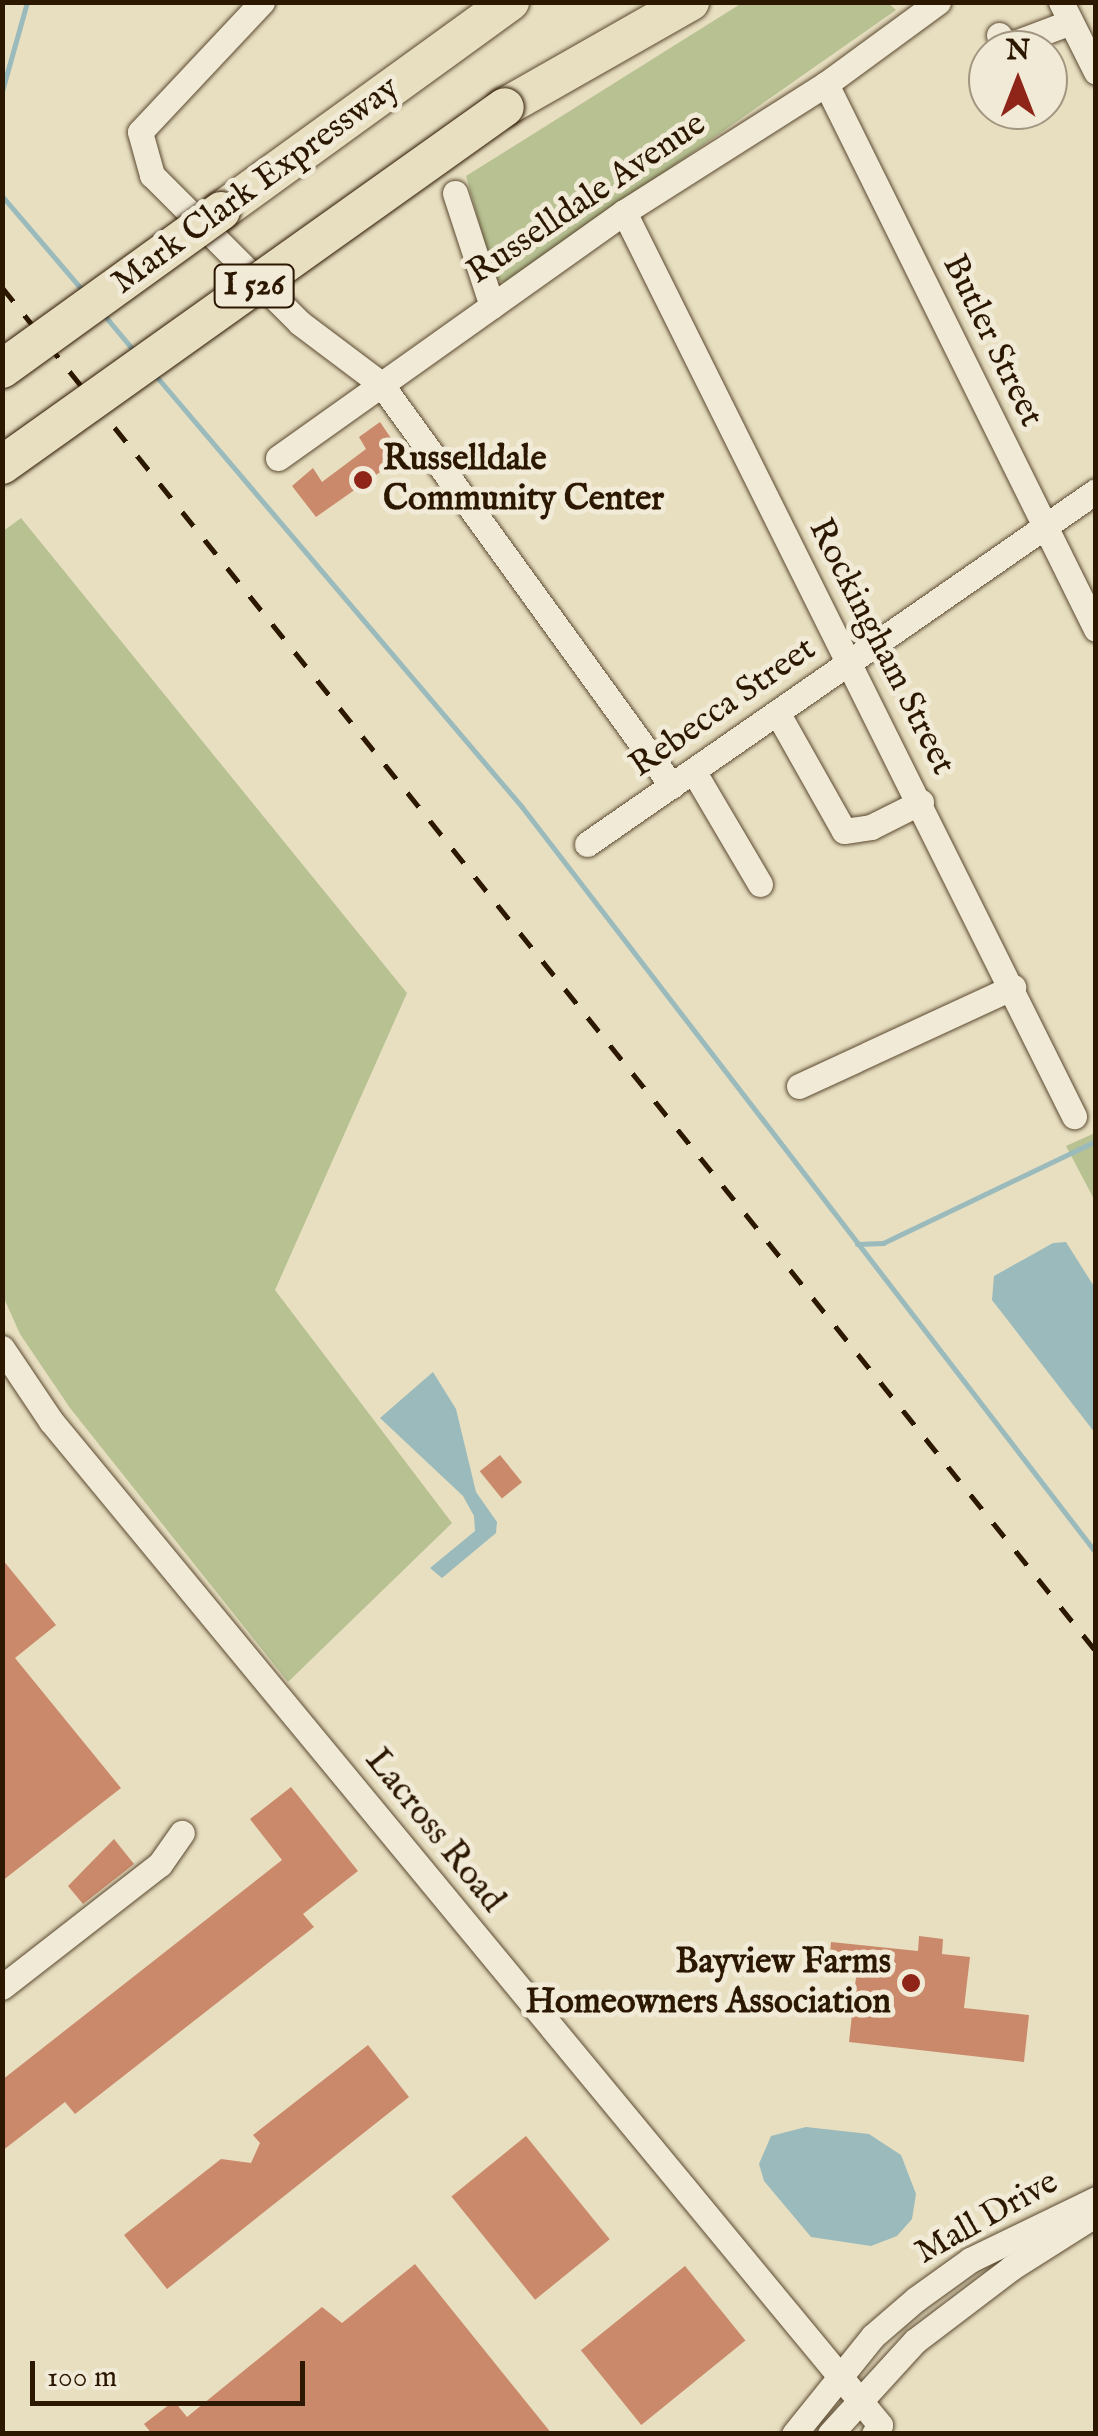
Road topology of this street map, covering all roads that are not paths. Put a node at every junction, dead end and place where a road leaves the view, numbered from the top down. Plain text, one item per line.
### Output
1 (262, 2) edge
2 (510, 2) edge
3 (650, 2) edge
4 (690, 2) edge
5 (938, 2) edge
6 (1066, 12) edge
7 (1035, 30) edge
8 (1096, 72) edge
9 (826, 84) junction
10 (505, 107) junction
11 (455, 193) dead end
12 (221, 211) junction
13 (624, 212) junction
14 (492, 306) junction
15 (2, 342) edge
16 (2, 369) edge
17 (381, 384) junction
18 (278, 458) dead end
19 (2, 465) edge
20 (1096, 491) edge
21 (1045, 528) junction
22 (1096, 629) edge
23 (849, 663) junction
24 (778, 714) junction
25 (683, 779) junction
26 (921, 802) junction
27 (587, 844) dead end
28 (760, 884) dead end
29 (1012, 987) junction
30 (799, 1086) dead end
31 (1074, 1116) dead end
32 (2, 1348) edge
33 (182, 1833) dead end
34 (2, 1987) edge
35 (1096, 2199) edge
36 (1096, 2214) edge
37 (838, 2376) junction
38 (858, 2400) junction
39 (794, 2434) edge
40 (830, 2434) edge
41 (874, 2434) edge

1 - 17 street
2 - 12 highway, Mark Clark Expressway / I 526
3 - 10 highway, I 526
4 - 10 highway
5 - 9 street, Russelldale Avenue
6 - 7 street
6 - 8 street
9 - 13 street, Russelldale Avenue
9 - 21 street, Butler Street
10 - 19 highway, I 526, bridge
11 - 14 street
12 - 15 highway, bridge
12 - 16 highway, Mark Clark Expressway / I 526, bridge
13 - 14 street, Russelldale Avenue
13 - 23 street, Rockingham Street
14 - 17 street, Russelldale Avenue
17 - 18 street, Russelldale Avenue
17 - 25 street
20 - 21 street, Rebecca Street
21 - 22 street, Butler Street
21 - 23 street, Rebecca Street
23 - 24 street, Rebecca Street
23 - 26 street, Rockingham Street
24 - 25 street, Rebecca Street
24 - 26 street
25 - 27 street, Rebecca Street
25 - 28 street
26 - 29 street, Rockingham Street
29 - 30 street
29 - 31 street, Rockingham Street
32 - 37 street, Lacross Road
33 - 34 street
35 - 37 street, Mall Drive
36 - 38 street, Mall Drive
37 - 38 street, Lacross Road
37 - 39 street, Mall Drive
38 - 40 street, Mall Drive
38 - 41 street, Lacross Road

